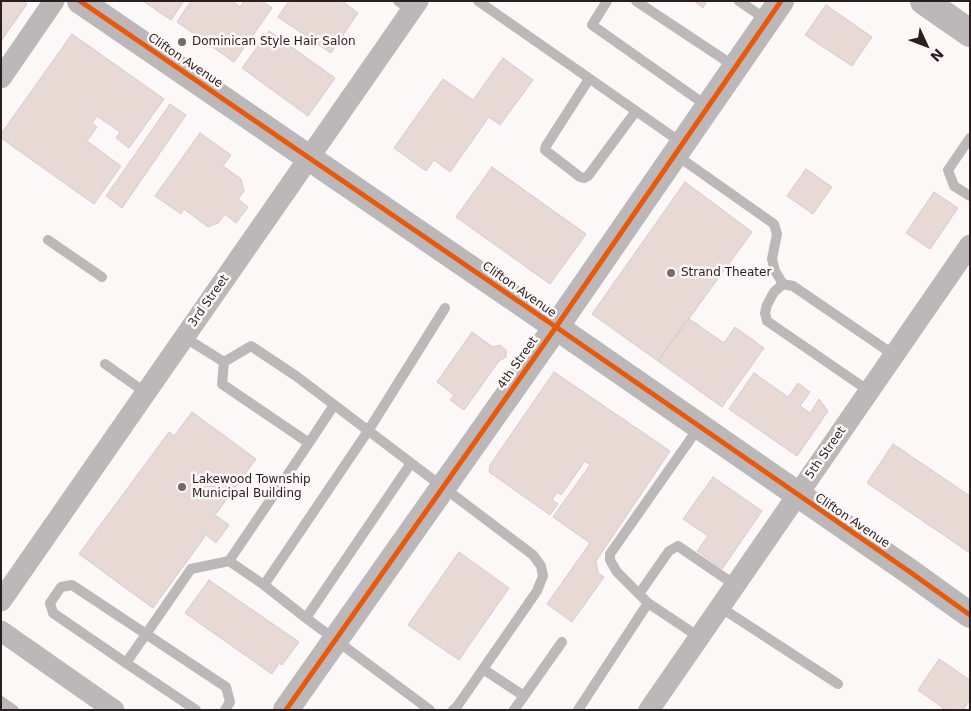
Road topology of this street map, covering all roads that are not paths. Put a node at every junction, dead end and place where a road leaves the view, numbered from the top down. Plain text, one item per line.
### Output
1 (54, 1) edge
2 (80, 1) edge
3 (478, 1) edge
4 (607, 1) edge
5 (636, 1) edge
6 (739, 1) edge
7 (924, 1) edge
8 (409, 4) edge
9 (774, 11) edge
10 (970, 33) edge
11 (735, 67) junction
12 (1, 78) edge
13 (589, 79) junction
14 (708, 106) junction
15 (636, 111) junction
16 (970, 138) edge
17 (679, 149) junction
18 (309, 157) junction
19 (970, 196) edge
20 (48, 240) dead end
21 (970, 245) edge
22 (102, 277) dead end
23 (782, 284) junction
24 (445, 308) dead end
25 (556, 327) junction
26 (184, 337) junction
27 (894, 355) junction
28 (224, 362) junction
29 (105, 364) dead end
30 (869, 391) junction
31 (146, 393) junction
32 (334, 405) junction
33 (699, 427) junction
34 (368, 431) junction
35 (309, 443) junction
36 (411, 463) junction
37 (443, 487) junction
38 (797, 495) junction
39 (229, 561) junction
40 (264, 585) junction
41 (735, 585) junction
42 (639, 594) junction
43 (1, 601) edge
44 (648, 603) junction
45 (720, 607) junction
46 (970, 616) edge
47 (306, 618) junction
48 (1, 631) edge
49 (146, 634) junction
50 (699, 637) junction
51 (335, 640) junction
52 (562, 642) dead end
53 (126, 663) junction
54 (483, 669) junction
55 (838, 684) dead end
56 (524, 696) junction
57 (1, 701) edge
58 (14, 710) edge
59 (114, 710) edge
60 (196, 710) edge
61 (225, 710) edge
62 (286, 710) edge
63 (430, 710) edge
64 (453, 710) edge
65 (514, 710) edge
66 (578, 710) edge
67 (649, 710) edge

1 - 12 street
2 - 18 street, Clifton Avenue
3 - 13 lane
4 - 14 lane
5 - 11 lane
6 - 9 lane
7 - 10 highway
8 - 18 street, 3rd Street
9 - 11 street, 4th Street
11 - 14 street, 4th Street
13 - 15 lane
13 - 15 lane
14 - 17 street, 4th Street
15 - 17 lane
16 - 19 lane
17 - 23 lane
17 - 25 street, 4th Street
18 - 25 street, Clifton Avenue
18 - 26 street, 3rd Street
20 - 22 lane
21 - 27 street, 5th Street
23 - 27 lane
23 - 30 lane
24 - 34 lane
25 - 33 street, Clifton Avenue
25 - 37 street, 4th Street
26 - 28 lane
26 - 31 street, 3rd Street
27 - 30 street, 5th Street
28 - 32 lane
28 - 35 lane
29 - 31 lane
30 - 38 street, 5th Street
31 - 43 street, 3rd Street
32 - 34 lane
32 - 35 lane
33 - 38 street, Clifton Avenue
33 - 42 lane
34 - 36 lane
34 - 40 lane
35 - 39 lane
36 - 37 lane
36 - 47 lane
37 - 51 street, 4th Street
37 - 54 lane
38 - 41 street, 5th Street
38 - 46 street, Clifton Avenue
39 - 40 lane
39 - 49 lane
40 - 47 lane
41 - 42 lane
41 - 45 street, 5th Street
42 - 44 lane
44 - 50 lane
44 - 66 lane
45 - 50 street, 5th Street
45 - 55 lane
47 - 51 lane
48 - 59 street
49 - 53 lane
49 - 53 lane
49 - 61 lane
50 - 67 street, 5th Street
51 - 62 street, 4th Street
51 - 63 lane
52 - 56 lane
53 - 60 lane
54 - 56 lane
54 - 64 lane
56 - 65 lane
57 - 58 lane

